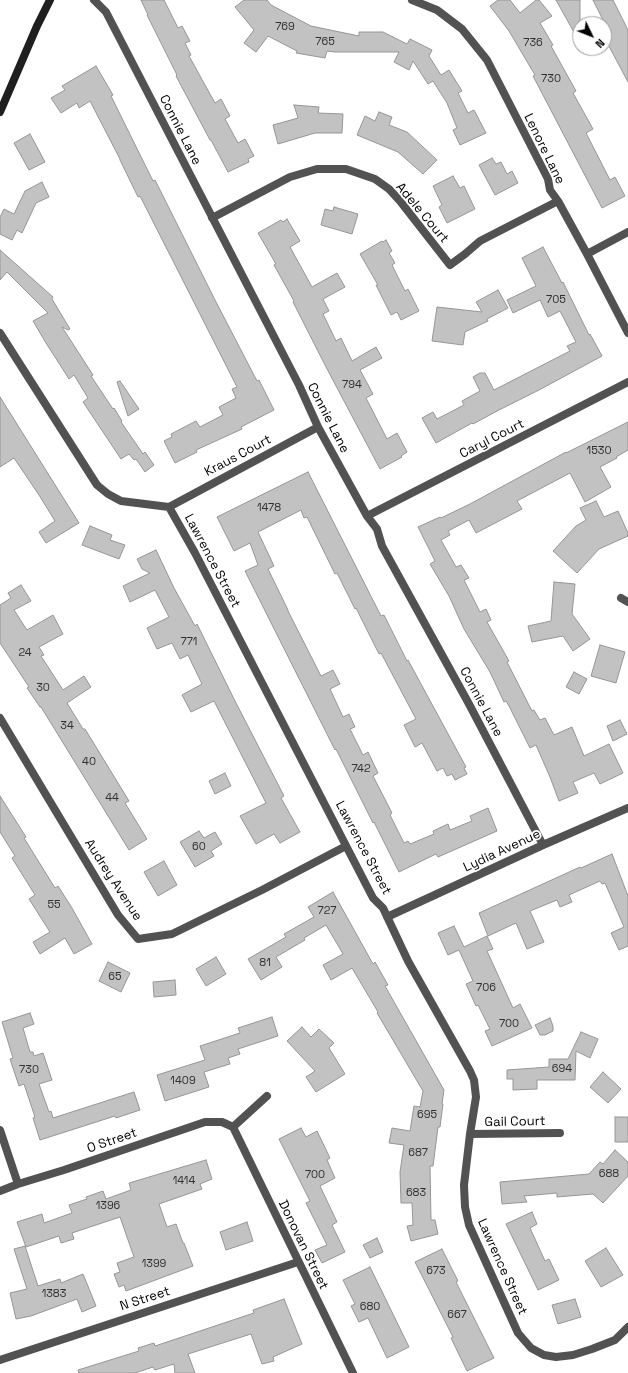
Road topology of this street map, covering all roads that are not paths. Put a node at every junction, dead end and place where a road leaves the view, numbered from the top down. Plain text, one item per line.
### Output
1 (50, 0) edge
2 (94, 0) edge
3 (412, 0) edge
4 (0, 112) edge
5 (558, 201) junction
6 (212, 218) junction
7 (628, 232) edge
8 (587, 254) junction
9 (0, 333) edge
10 (628, 334) edge
11 (628, 382) edge
12 (318, 427) junction
13 (169, 507) junction
14 (367, 516) junction
15 (0, 718) edge
16 (627, 811) edge
17 (543, 845) junction
18 (346, 846) junction
19 (386, 917) junction
20 (267, 1096) dead end
21 (233, 1127) junction
22 (0, 1130) edge
23 (560, 1133) dead end
24 (470, 1134) junction
25 (18, 1184) junction
26 (0, 1191) edge
27 (298, 1262) junction
28 (628, 1328) edge
29 (0, 1360) edge
30 (352, 1373) edge

1 - 4 main road
2 - 6 street, Connie Lane
3 - 5 street, Lenore Lane
5 - 6 street, Adele Court
5 - 8 street, Lenore Lane
6 - 12 street, Connie Lane
7 - 8 street
8 - 10 street, Lenore Lane
9 - 13 street, Lawrence Street
11 - 14 street, Caryl Court
12 - 13 street, Kraus Court
12 - 14 street, Connie Lane
13 - 18 street, Lawrence Street
14 - 17 street, Connie Lane
15 - 18 street, Audrey Avenue
16 - 17 street, Lydia Avenue
17 - 19 street, Lydia Avenue
18 - 19 street, Lawrence Street
19 - 24 street, Lawrence Street
20 - 21 street
21 - 25 street, O Street
21 - 27 street, Donovan Street
22 - 25 street
23 - 24 street, Gail Court
24 - 28 street, Lawrence Street
25 - 26 street, O Street
27 - 29 street, N Street
27 - 30 street, Donovan Street

